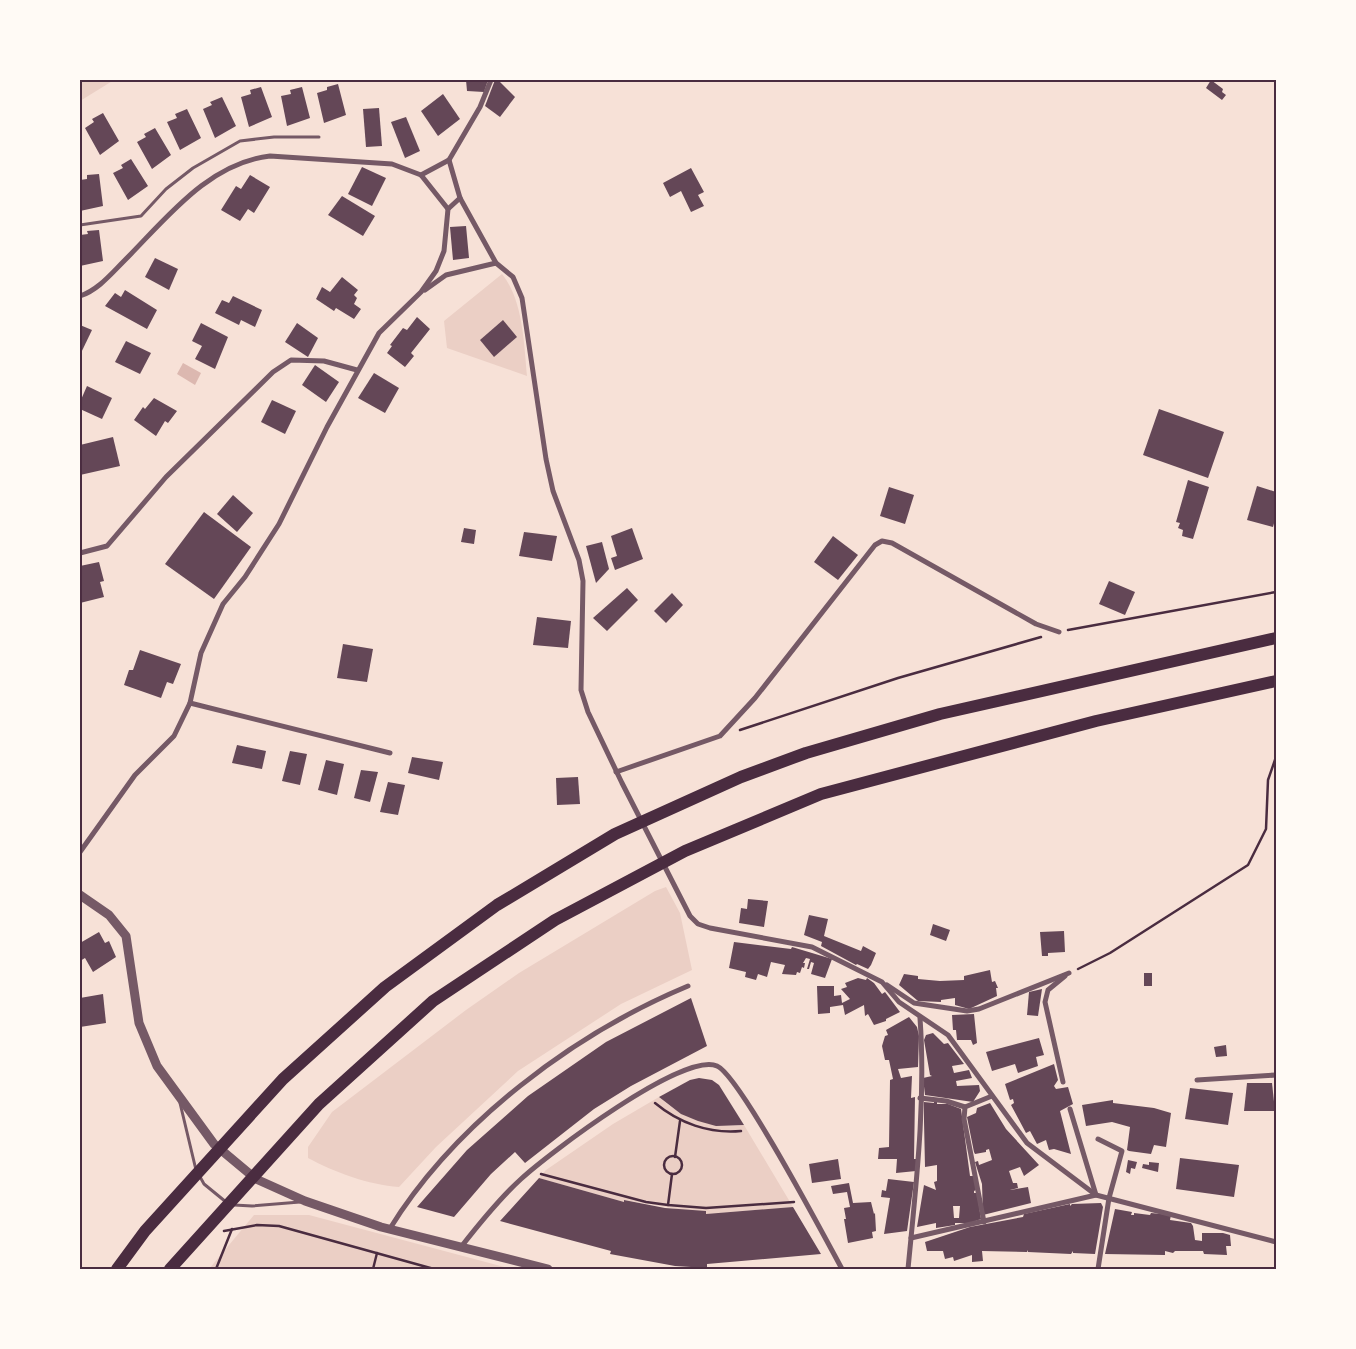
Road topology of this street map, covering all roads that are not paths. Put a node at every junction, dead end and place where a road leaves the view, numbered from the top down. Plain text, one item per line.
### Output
1 (491, 80) edge
2 (319, 137) dead end
3 (449, 160) junction
4 (421, 175) junction
5 (460, 198) junction
6 (448, 209) junction
7 (80, 225) edge
8 (496, 263) junction
9 (421, 292) junction
10 (80, 296) edge
11 (356, 370) junction
12 (80, 553) edge
13 (1060, 632) road end
14 (1276, 638) edge
15 (1276, 681) edge
16 (190, 703) junction
17 (390, 753) dead end
18 (616, 772) junction
19 (80, 852) edge
20 (80, 895) edge
21 (882, 982) junction
22 (688, 986) dead end
23 (920, 1018) junction
24 (1276, 1075) edge
25 (1197, 1080) dead end
26 (1063, 1082) dead end
27 (992, 1096) junction
28 (179, 1098) junction
29 (920, 1098) junction
30 (965, 1108) junction
31 (1070, 1109) dead end
32 (1098, 1140) dead end
33 (1096, 1195) junction
34 (1109, 1198) junction
35 (305, 1202) junction
36 (984, 1222) junction
37 (390, 1230) junction
38 (911, 1238) junction
39 (1276, 1242) edge
40 (460, 1248) junction
41 (117, 1269) edge
42 (170, 1269) edge
43 (548, 1269) edge
44 (842, 1269) edge
45 (908, 1269) edge
46 (1098, 1269) edge

1 - 3 street
2 - 7 lane
3 - 4 street
3 - 5 street
4 - 6 street
4 - 10 street
5 - 6 street
5 - 8 street
6 - 9 street
8 - 9 street
8 - 18 street
9 - 11 street
11 - 12 street
11 - 16 street
13 - 18 street
14 - 41 highway
15 - 42 highway
16 - 17 street
16 - 19 street
18 - 21 street
20 - 28 street
21 - 23 street
21 - 26 street
22 - 37 street
23 - 27 street
23 - 29 street
24 - 25 street
27 - 30 street
27 - 33 street
28 - 35 street
28 - 35 lane
29 - 30 street
29 - 38 street
30 - 36 street
31 - 33 street
32 - 34 street
33 - 34 street
33 - 36 street
34 - 39 street
34 - 46 street
35 - 37 street
36 - 38 street
37 - 40 street
38 - 45 street
40 - 43 street
40 - 44 street

